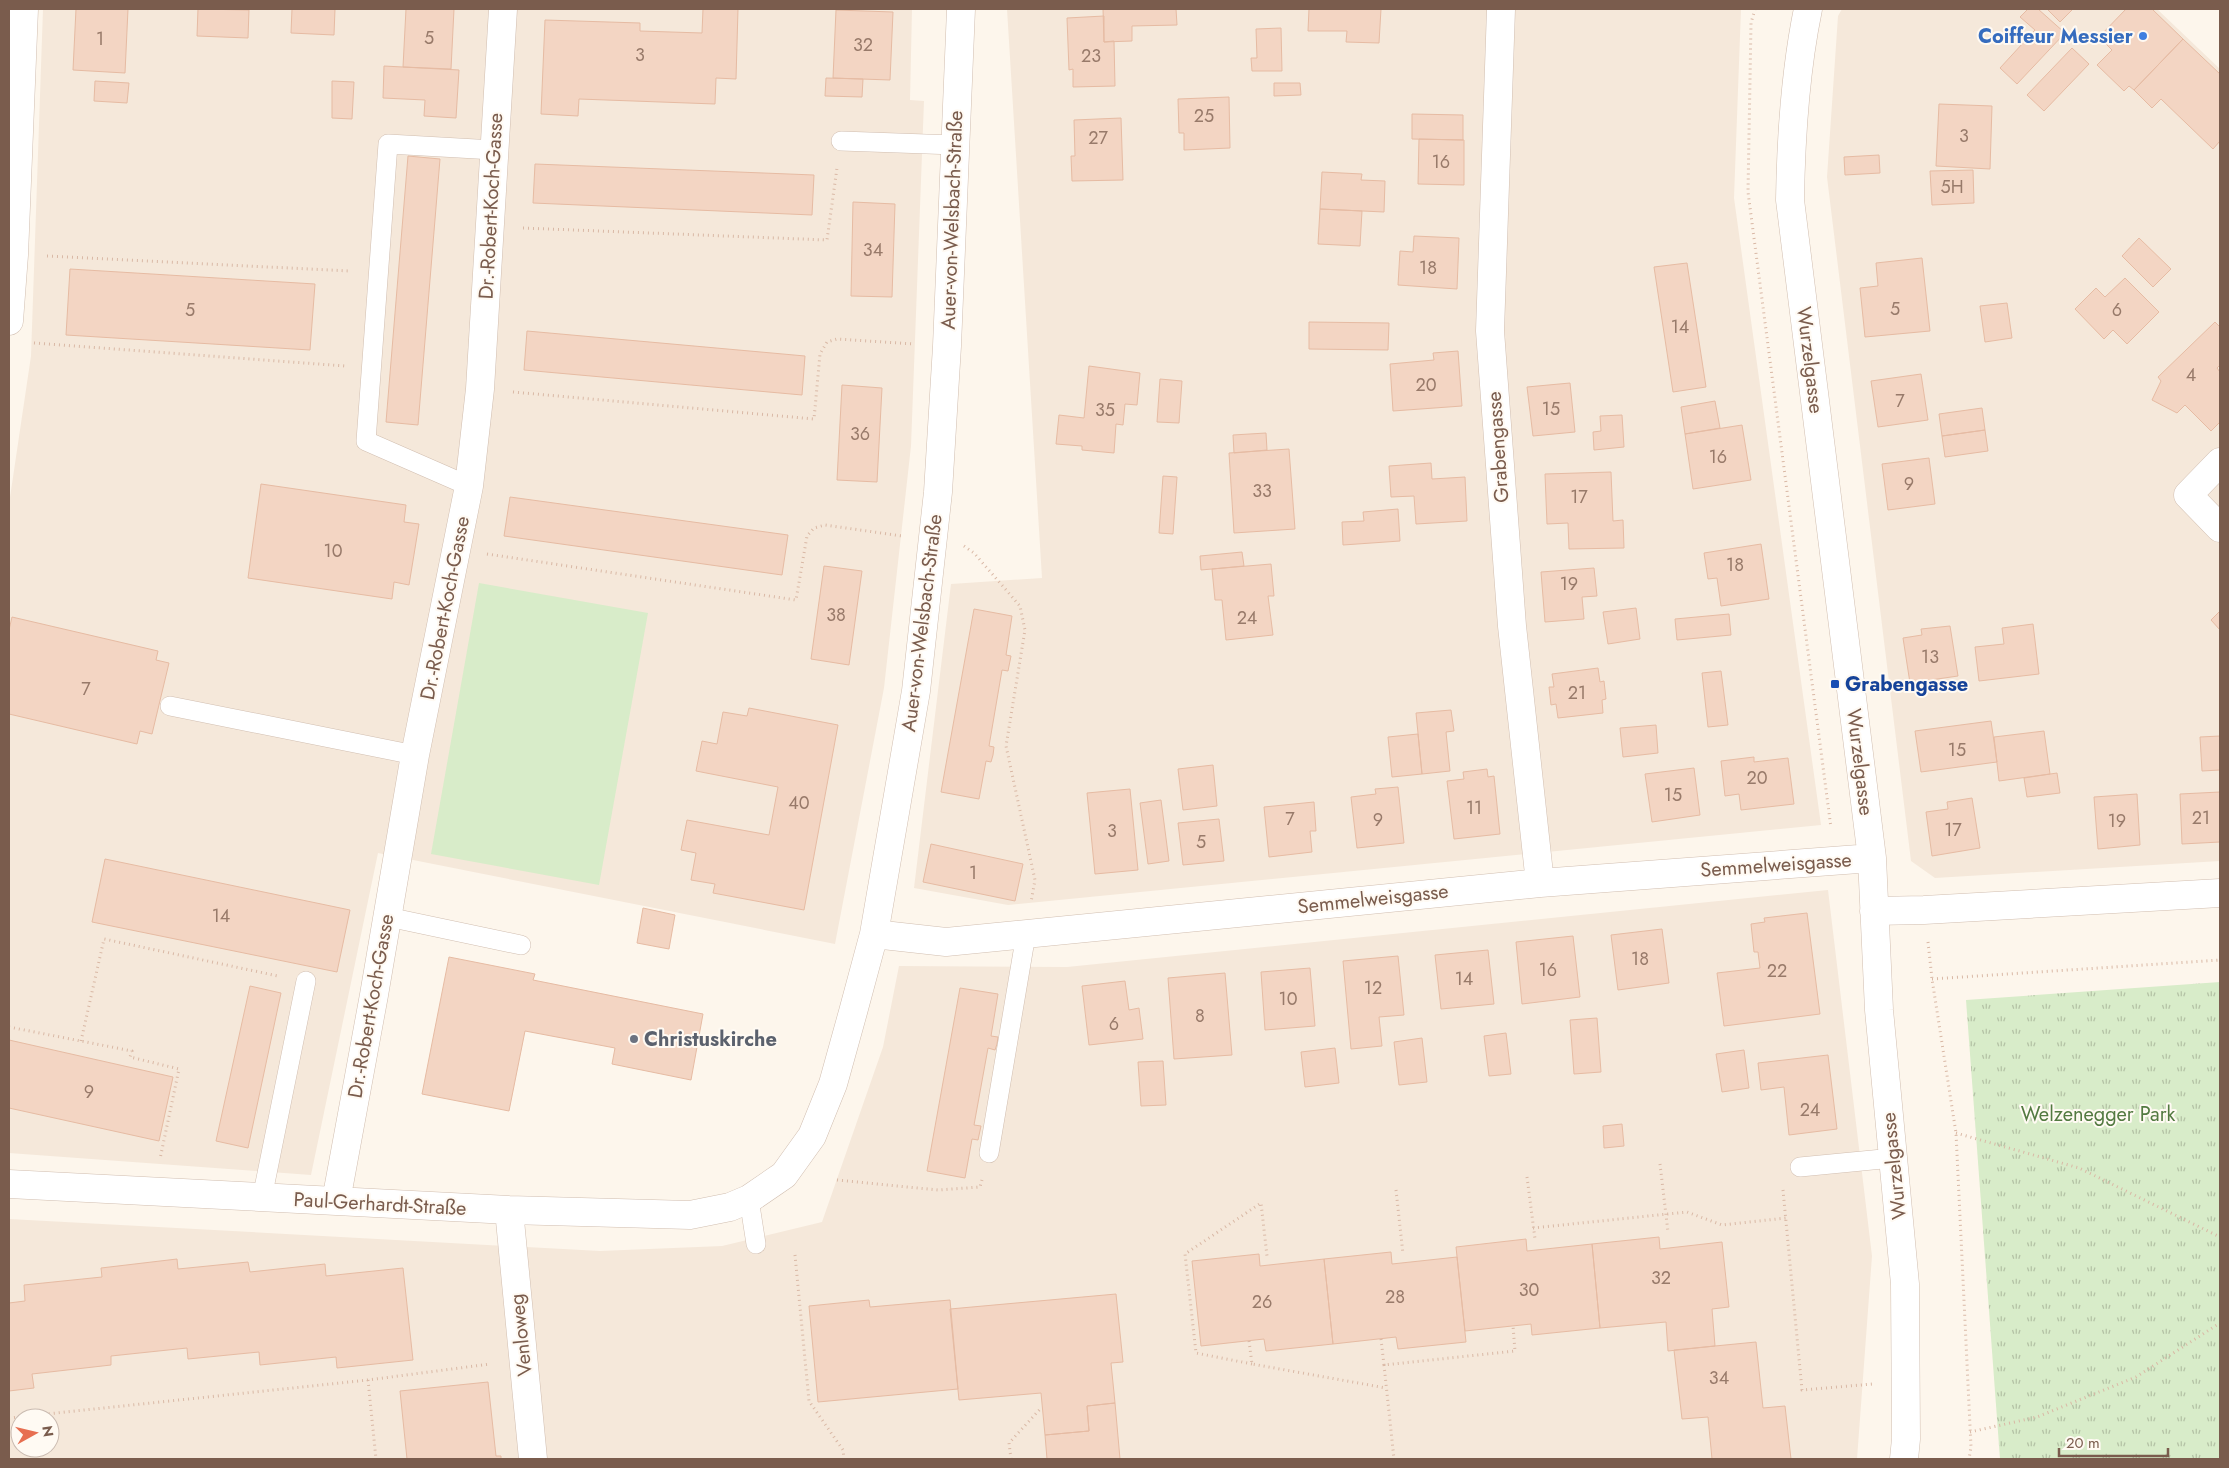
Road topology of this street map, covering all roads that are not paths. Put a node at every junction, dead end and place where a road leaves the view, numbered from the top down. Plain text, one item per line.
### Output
1 (24, 9) edge
2 (503, 9) edge
3 (961, 9) edge
4 (1501, 9) edge
5 (1808, 9) edge
6 (840, 141) road end
7 (955, 145) junction
8 (494, 150) junction
9 (9, 307) edge
10 (2220, 462) edge
11 (470, 486) junction
12 (2220, 528) edge
13 (170, 706) dead end
14 (415, 755) junction
15 (1872, 858) junction
16 (1540, 883) junction
17 (2220, 893) edge
18 (1874, 911) junction
19 (388, 917) junction
20 (874, 934) junction
21 (1026, 934) junction
22 (521, 945) dead end
23 (306, 981) road end
24 (989, 1153) road end
25 (1893, 1158) junction
26 (1800, 1167) dead end
27 (9, 1184) edge
28 (262, 1198) junction
29 (749, 1199) junction
30 (336, 1201) junction
31 (509, 1210) junction
32 (756, 1244) dead end
33 (533, 1459) edge
34 (1904, 1459) edge

1 - 9 street
2 - 8 street, Dr.-Robert-Koch-Gasse
3 - 7 street, Auer-von-Welsbach-Straße
4 - 16 street, Grabengasse
5 - 15 street, Wurzelgasse
6 - 7 lane
7 - 20 street, Auer-von-Welsbach-Straße
8 - 11 street, Dr.-Robert-Koch-Gasse
8 - 11 lane
10 - 12 street
11 - 14 street, Dr.-Robert-Koch-Gasse
13 - 14 lane
14 - 19 street, Dr.-Robert-Koch-Gasse
15 - 16 street, Semmelweisgasse
15 - 18 street, Wurzelgasse
16 - 21 street, Semmelweisgasse
17 - 18 street
18 - 25 street, Wurzelgasse
19 - 22 lane
19 - 30 street, Dr.-Robert-Koch-Gasse
20 - 21 street, Semmelweisgasse
20 - 29 street, Auer-von-Welsbach-Straße
21 - 24 lane
23 - 28 lane
25 - 26 lane
25 - 34 street, Wurzelgasse
27 - 28 street, Paul-Gerhardt-Straße
28 - 30 street, Paul-Gerhardt-Straße
29 - 31 street, Paul-Gerhardt-Straße
29 - 32 lane
30 - 31 street, Paul-Gerhardt-Straße
31 - 33 street, Venloweg

